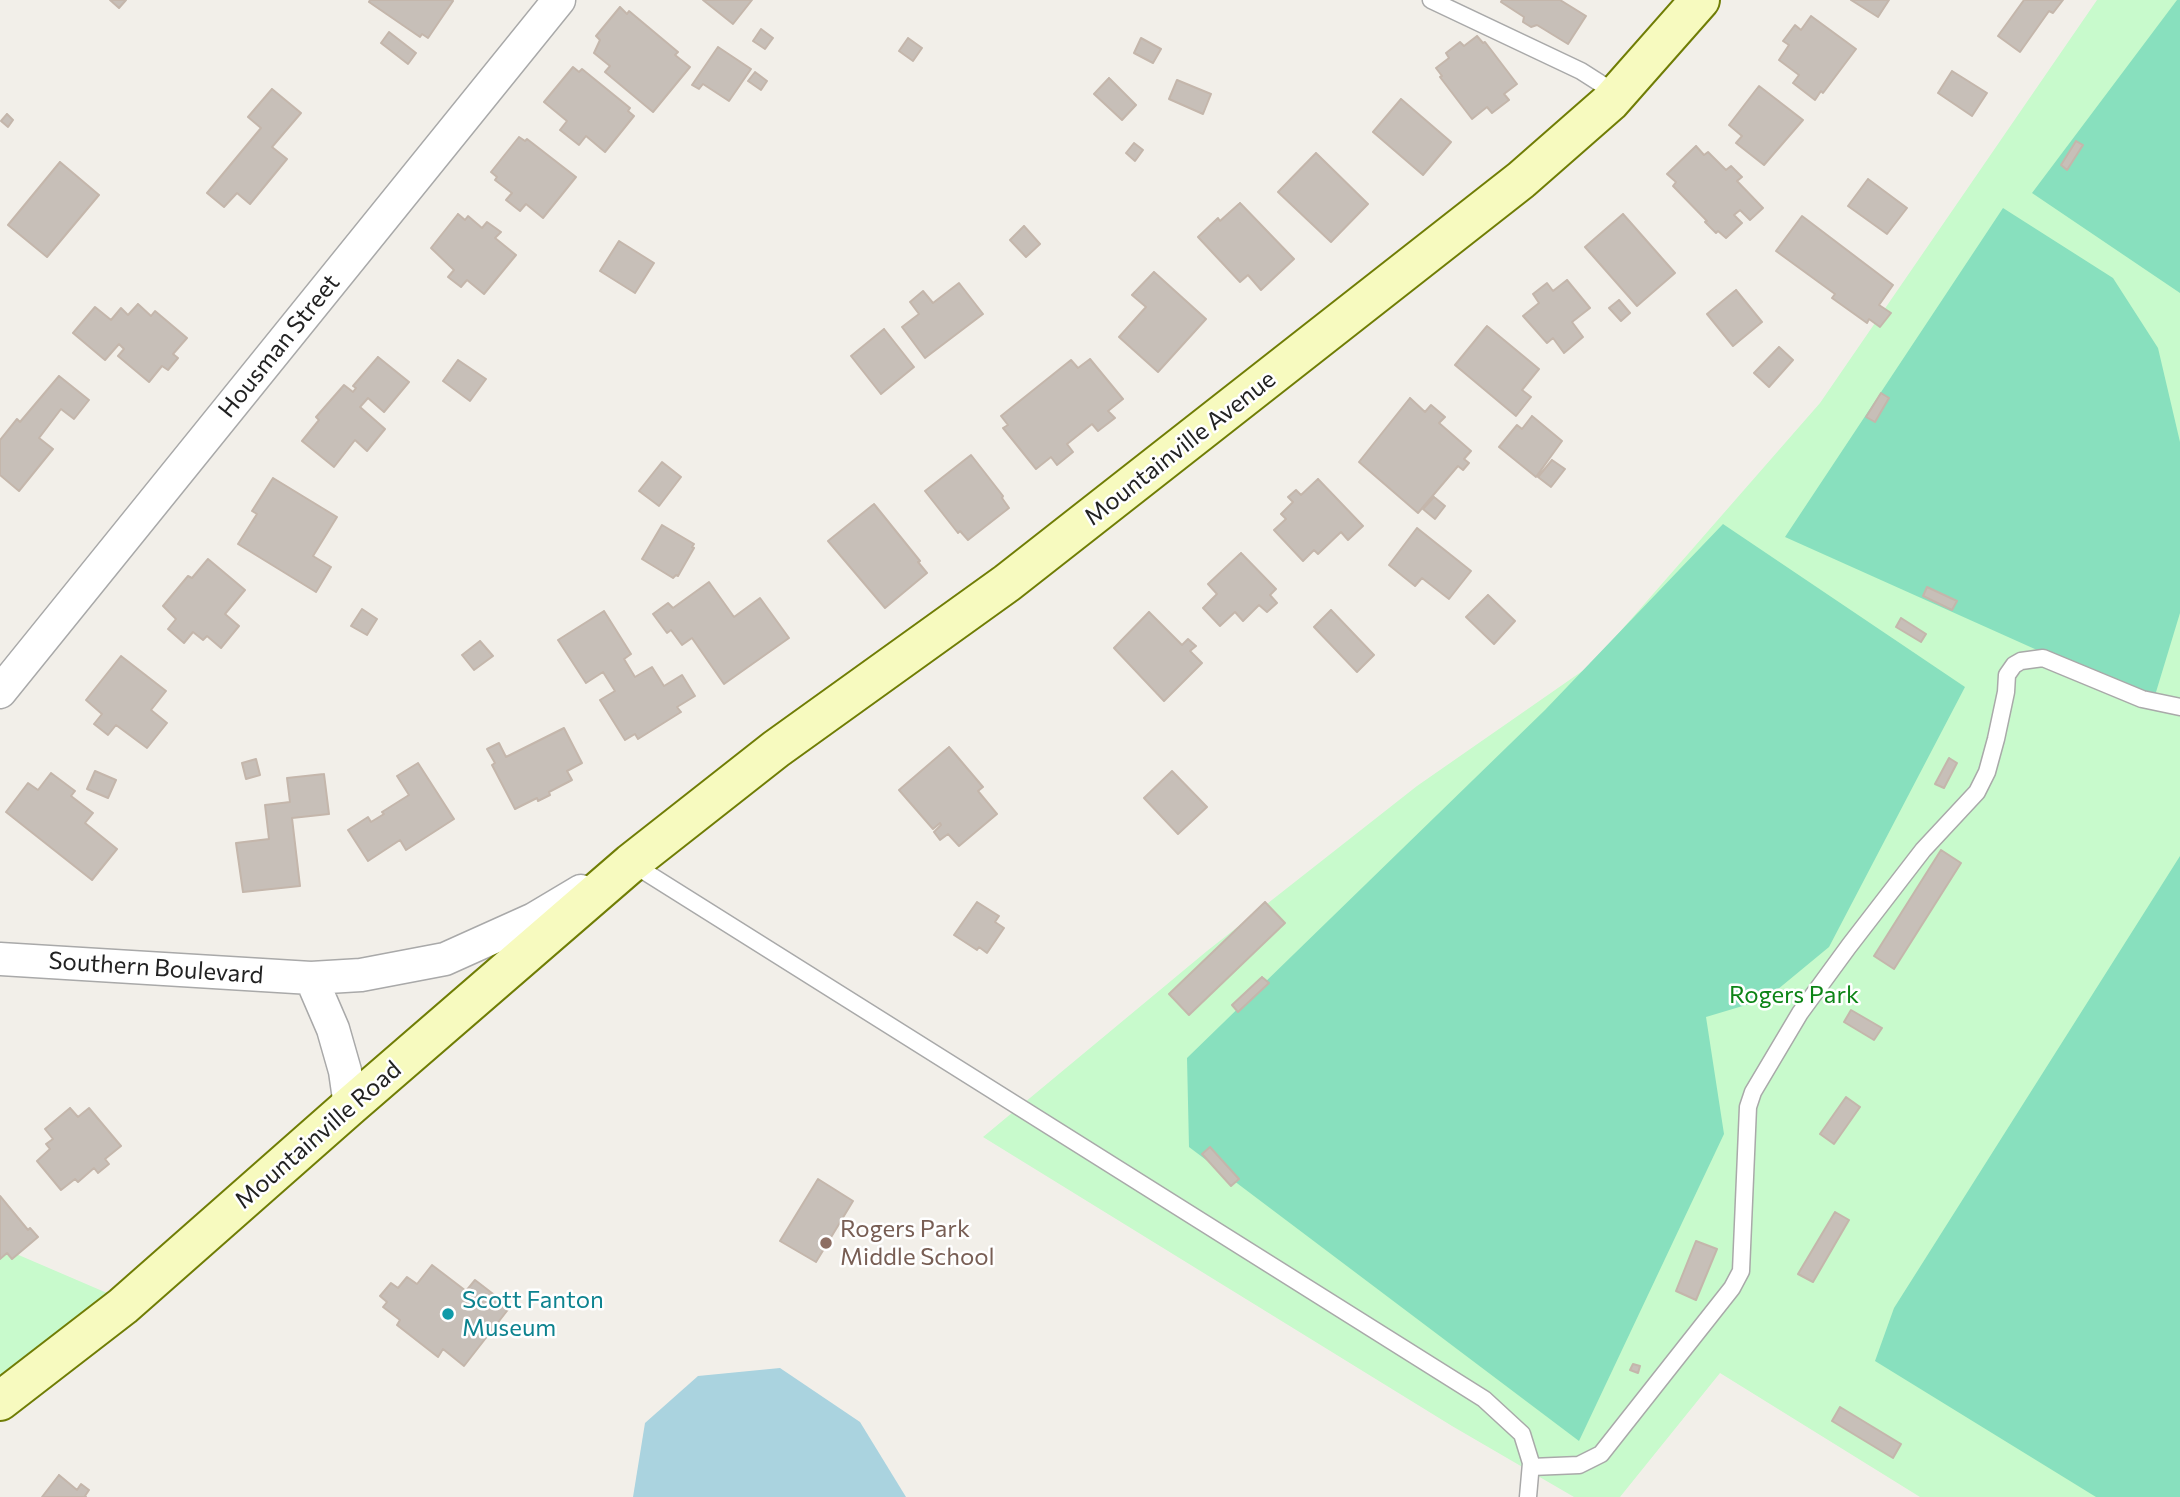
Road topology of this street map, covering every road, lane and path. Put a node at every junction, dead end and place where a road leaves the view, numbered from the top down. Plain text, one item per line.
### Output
1 (559, 0) edge
2 (1431, 0) edge
3 (1700, 0) edge
4 (1617, 94) junction
5 (0, 692) edge
6 (2180, 707) edge
7 (631, 863) junction
8 (0, 959) edge
9 (311, 978) junction
10 (350, 1106) junction
11 (0, 1401) edge
12 (1531, 1467) junction
13 (1528, 1497) edge

1 - 5 street, Housman Street
2 - 4 lane
3 - 4 street, Mountainville Avenue
4 - 7 street, Mountainville Avenue
6 - 12 lane
7 - 9 street, Southern Boulevard
7 - 10 street, Mountainville Road
7 - 12 lane
8 - 9 street, Southern Boulevard
9 - 10 street
10 - 11 street, Mountainville Road
12 - 13 lane

